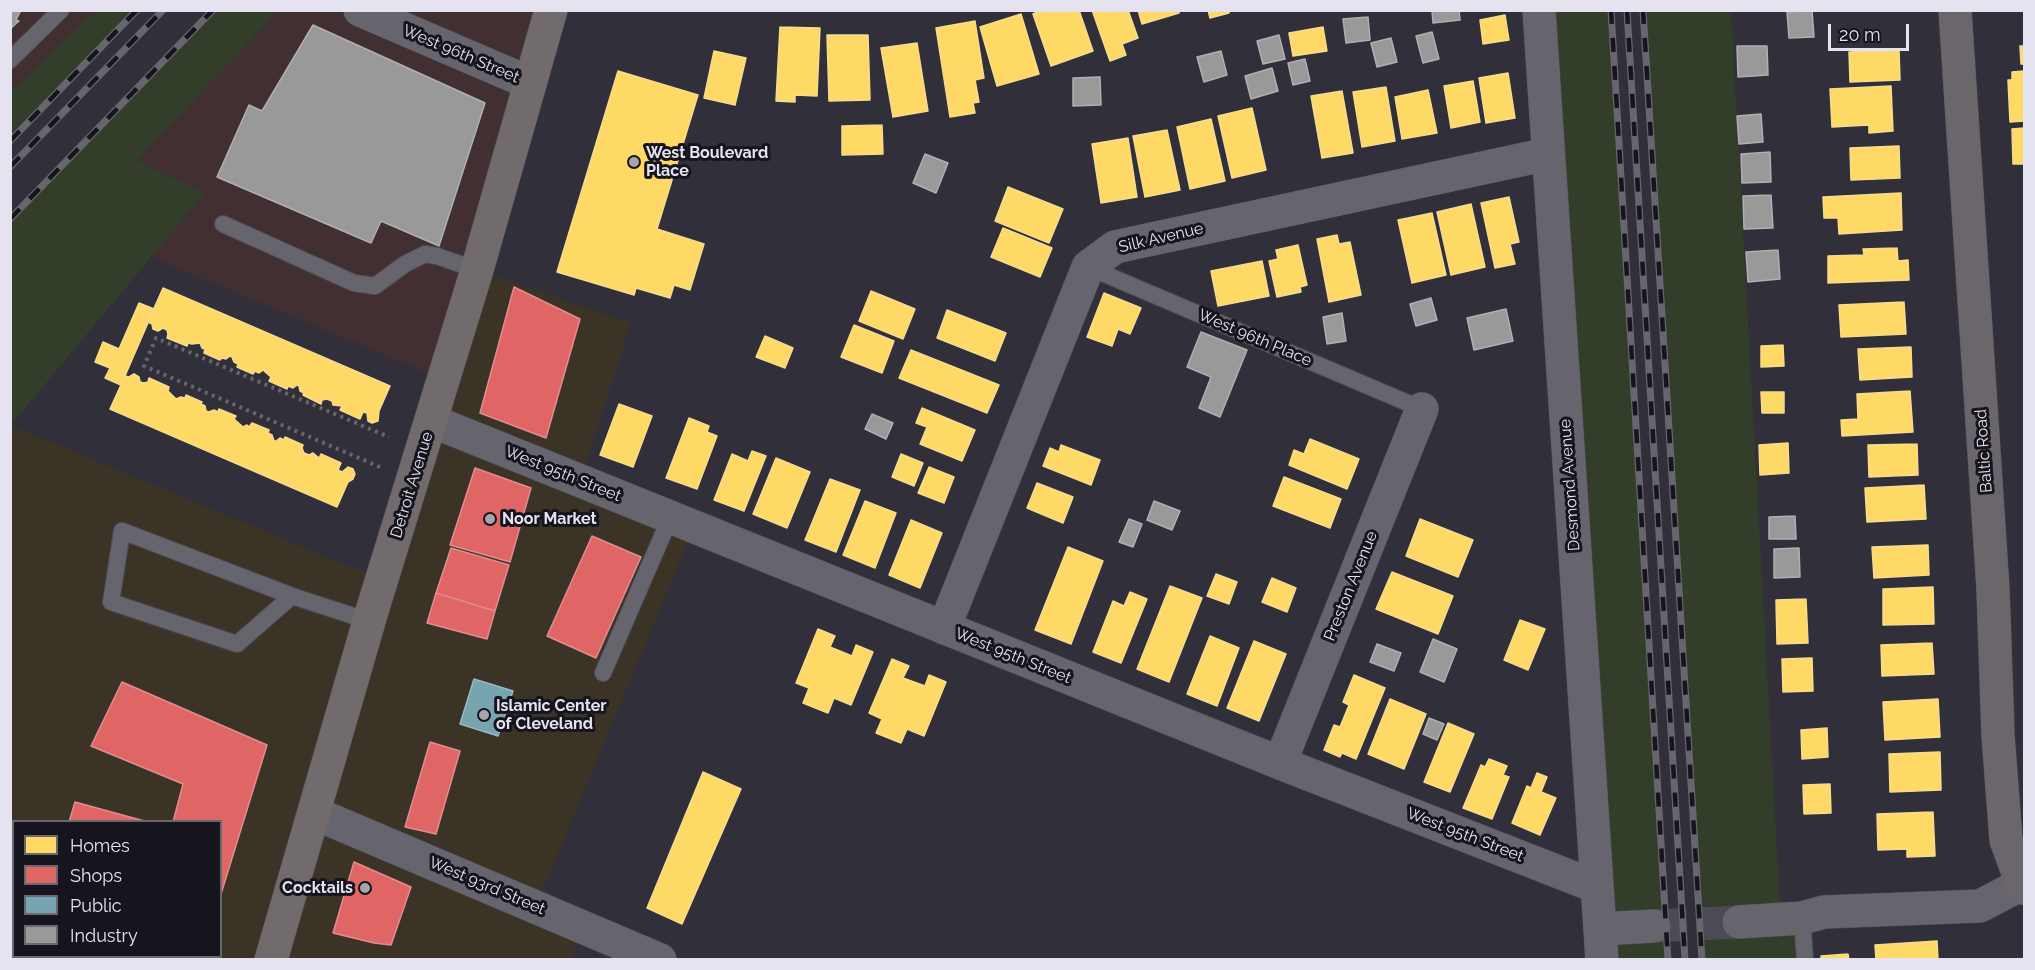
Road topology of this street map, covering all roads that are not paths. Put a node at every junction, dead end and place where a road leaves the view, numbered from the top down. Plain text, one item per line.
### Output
1 (61, 10) edge
2 (360, 10) edge
3 (551, 10) edge
4 (1539, 10) edge
5 (1955, 10) edge
6 (10, 60) edge
7 (530, 83) junction
8 (1548, 154) junction
9 (223, 224) dead end
10 (1088, 267) junction
11 (477, 270) junction
12 (1422, 410) joint
13 (432, 421) junction
14 (670, 518) junction
15 (292, 596) junction
16 (369, 621) junction
17 (944, 628) junction
18 (603, 673) dead end
19 (1280, 763) junction
20 (314, 813) junction
21 (1597, 886) junction
22 (2023, 886) edge
23 (1802, 918) junction
24 (1739, 922) tunnel mouth
25 (1654, 926) tunnel mouth
26 (1601, 944) edge
27 (271, 960) edge
28 (660, 960) edge
29 (1805, 960) edge

1 - 6 lane
2 - 7 street, West 96th Street
3 - 7 main road, Detroit Avenue
4 - 8 street, Desmond Avenue
5 - 22 street, Baltic Road
7 - 11 main road, Detroit Avenue
8 - 10 street, Silk Avenue
8 - 21 street, Desmond Avenue
9 - 11 lane
10 - 12 lane, West 96th Place
10 - 17 street
11 - 13 main road, Detroit Avenue
12 - 19 street, Preston Avenue
13 - 14 street, West 95th Street
13 - 16 main road, Detroit Avenue
14 - 17 street, West 95th Street
14 - 18 lane
15 - 15 lane
15 - 16 lane
16 - 20 main road, Detroit Avenue
17 - 19 street, West 95th Street
19 - 21 street, West 95th Street
20 - 27 main road, Detroit Avenue
20 - 28 street, West 93rd Street
21 - 26 street, Desmond Avenue
22 - 23 street
23 - 24 street
23 - 29 lane
25 - 26 street

